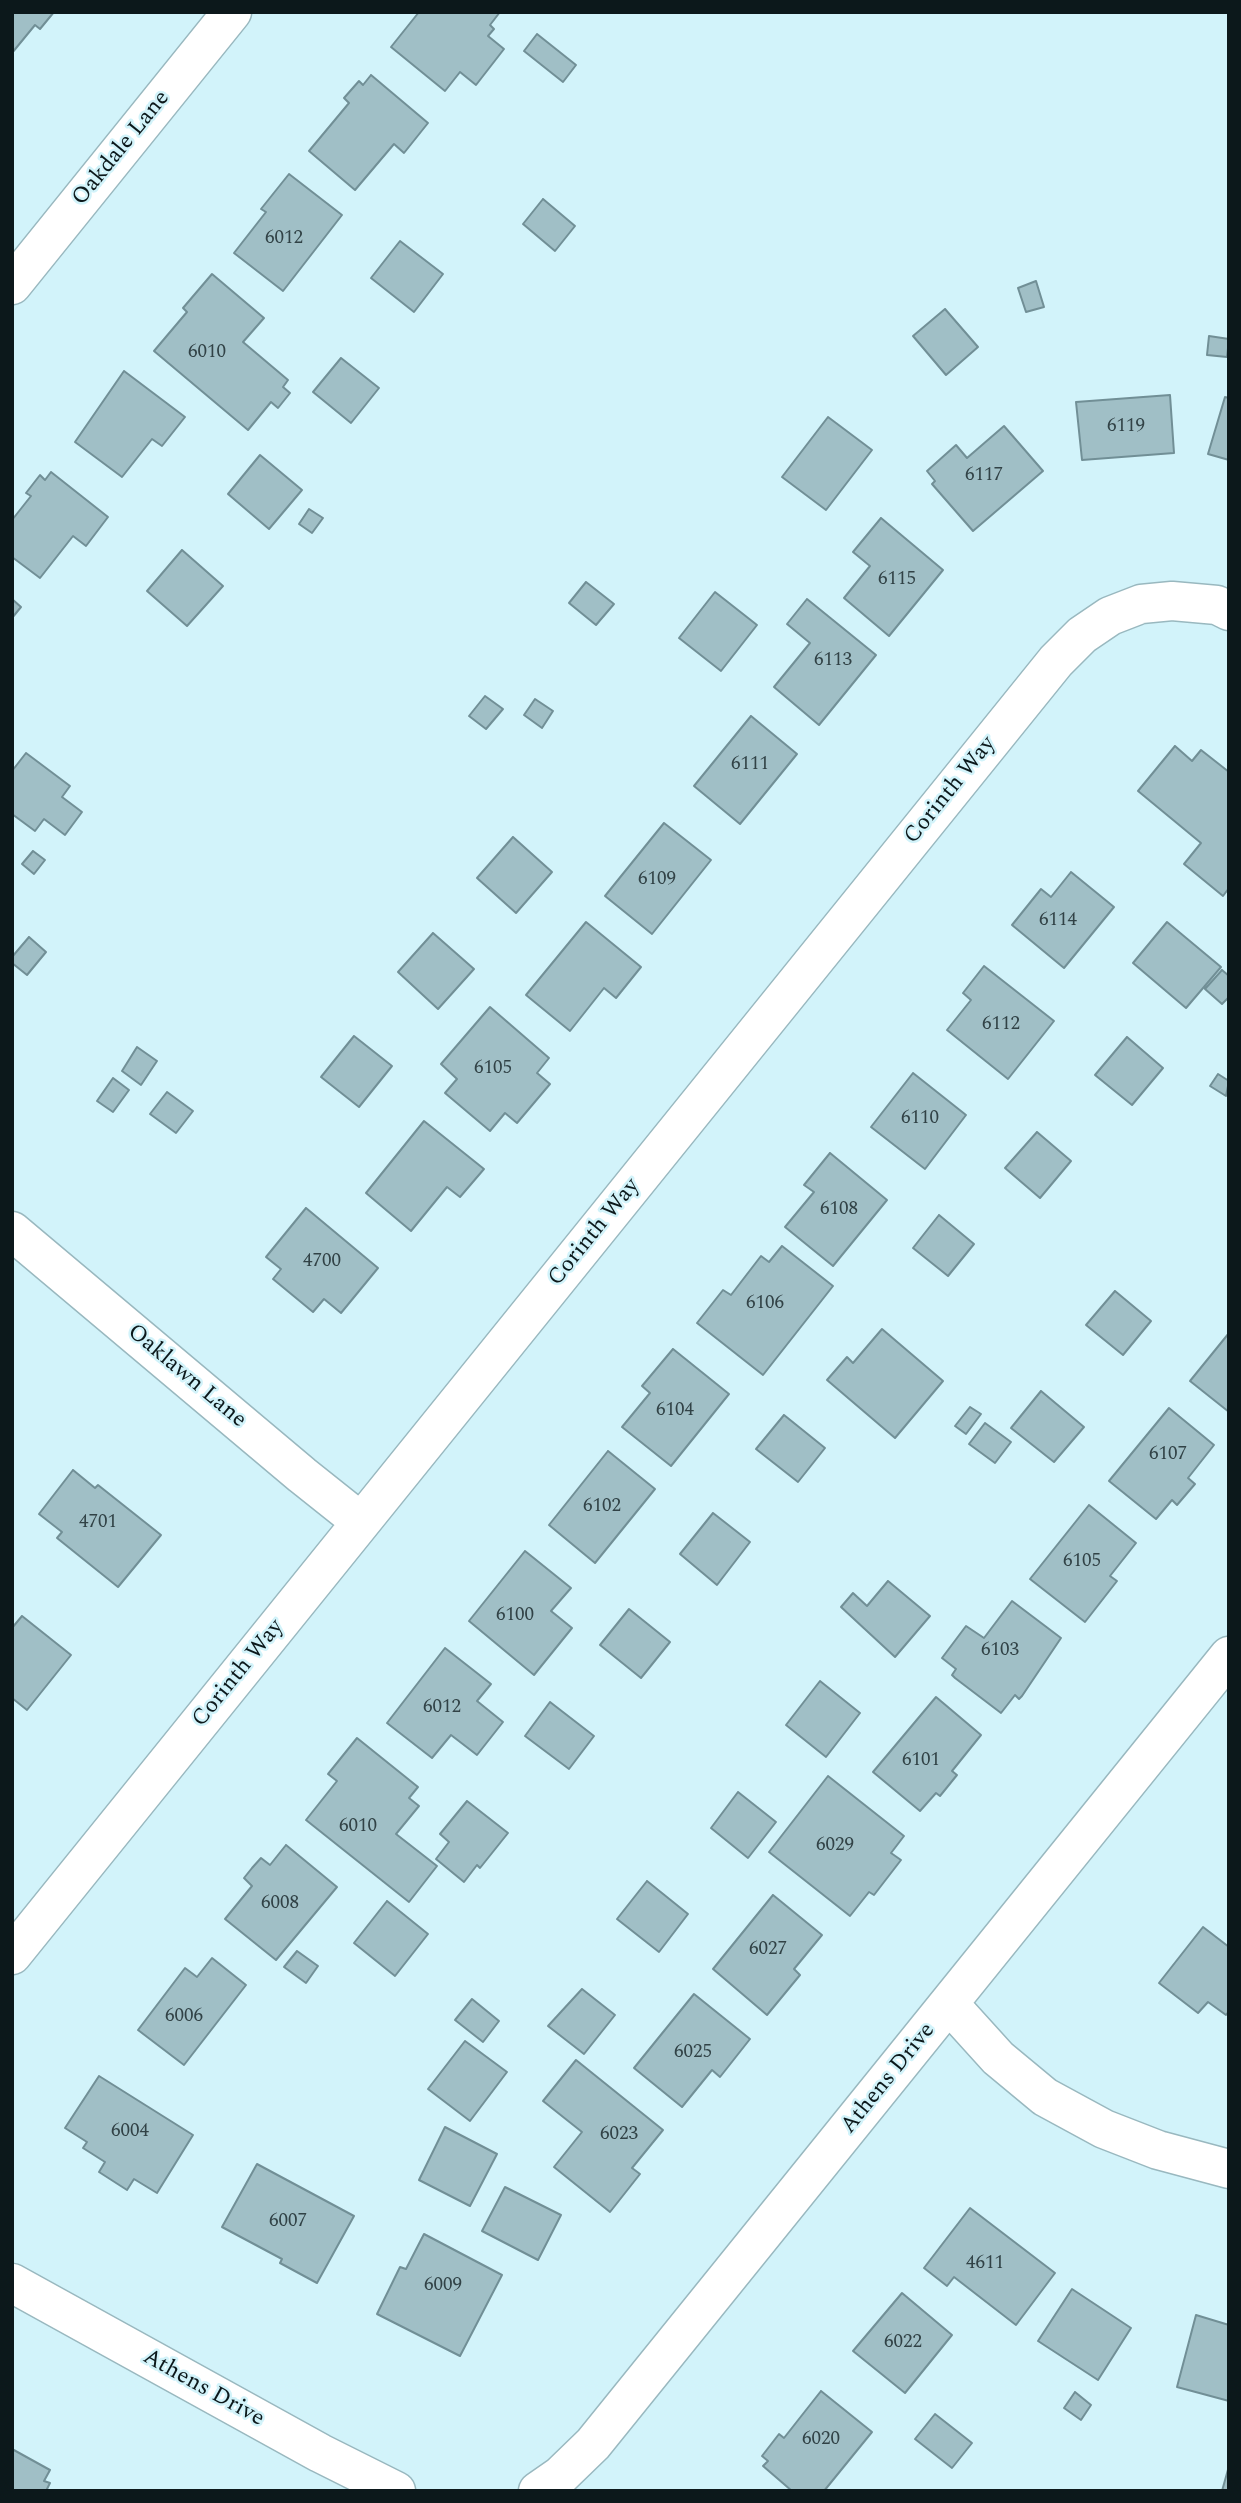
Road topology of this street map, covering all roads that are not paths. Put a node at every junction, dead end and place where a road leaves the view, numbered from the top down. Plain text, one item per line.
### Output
1 (232, 12) edge
2 (12, 285) edge
3 (1229, 611) edge
4 (12, 1231) edge
5 (361, 1522) junction
6 (1229, 1656) edge
7 (12, 1955) edge
8 (950, 2005) junction
9 (1229, 2169) edge
10 (12, 2283) edge
11 (396, 2491) edge
12 (538, 2491) edge

1 - 2 street, Oakdale Lane
3 - 5 street, Corinth Way
4 - 5 street, Oaklawn Lane
5 - 7 street, Corinth Way
6 - 8 street, Athens Drive
8 - 9 street
8 - 12 street, Athens Drive
10 - 11 street, Athens Drive

